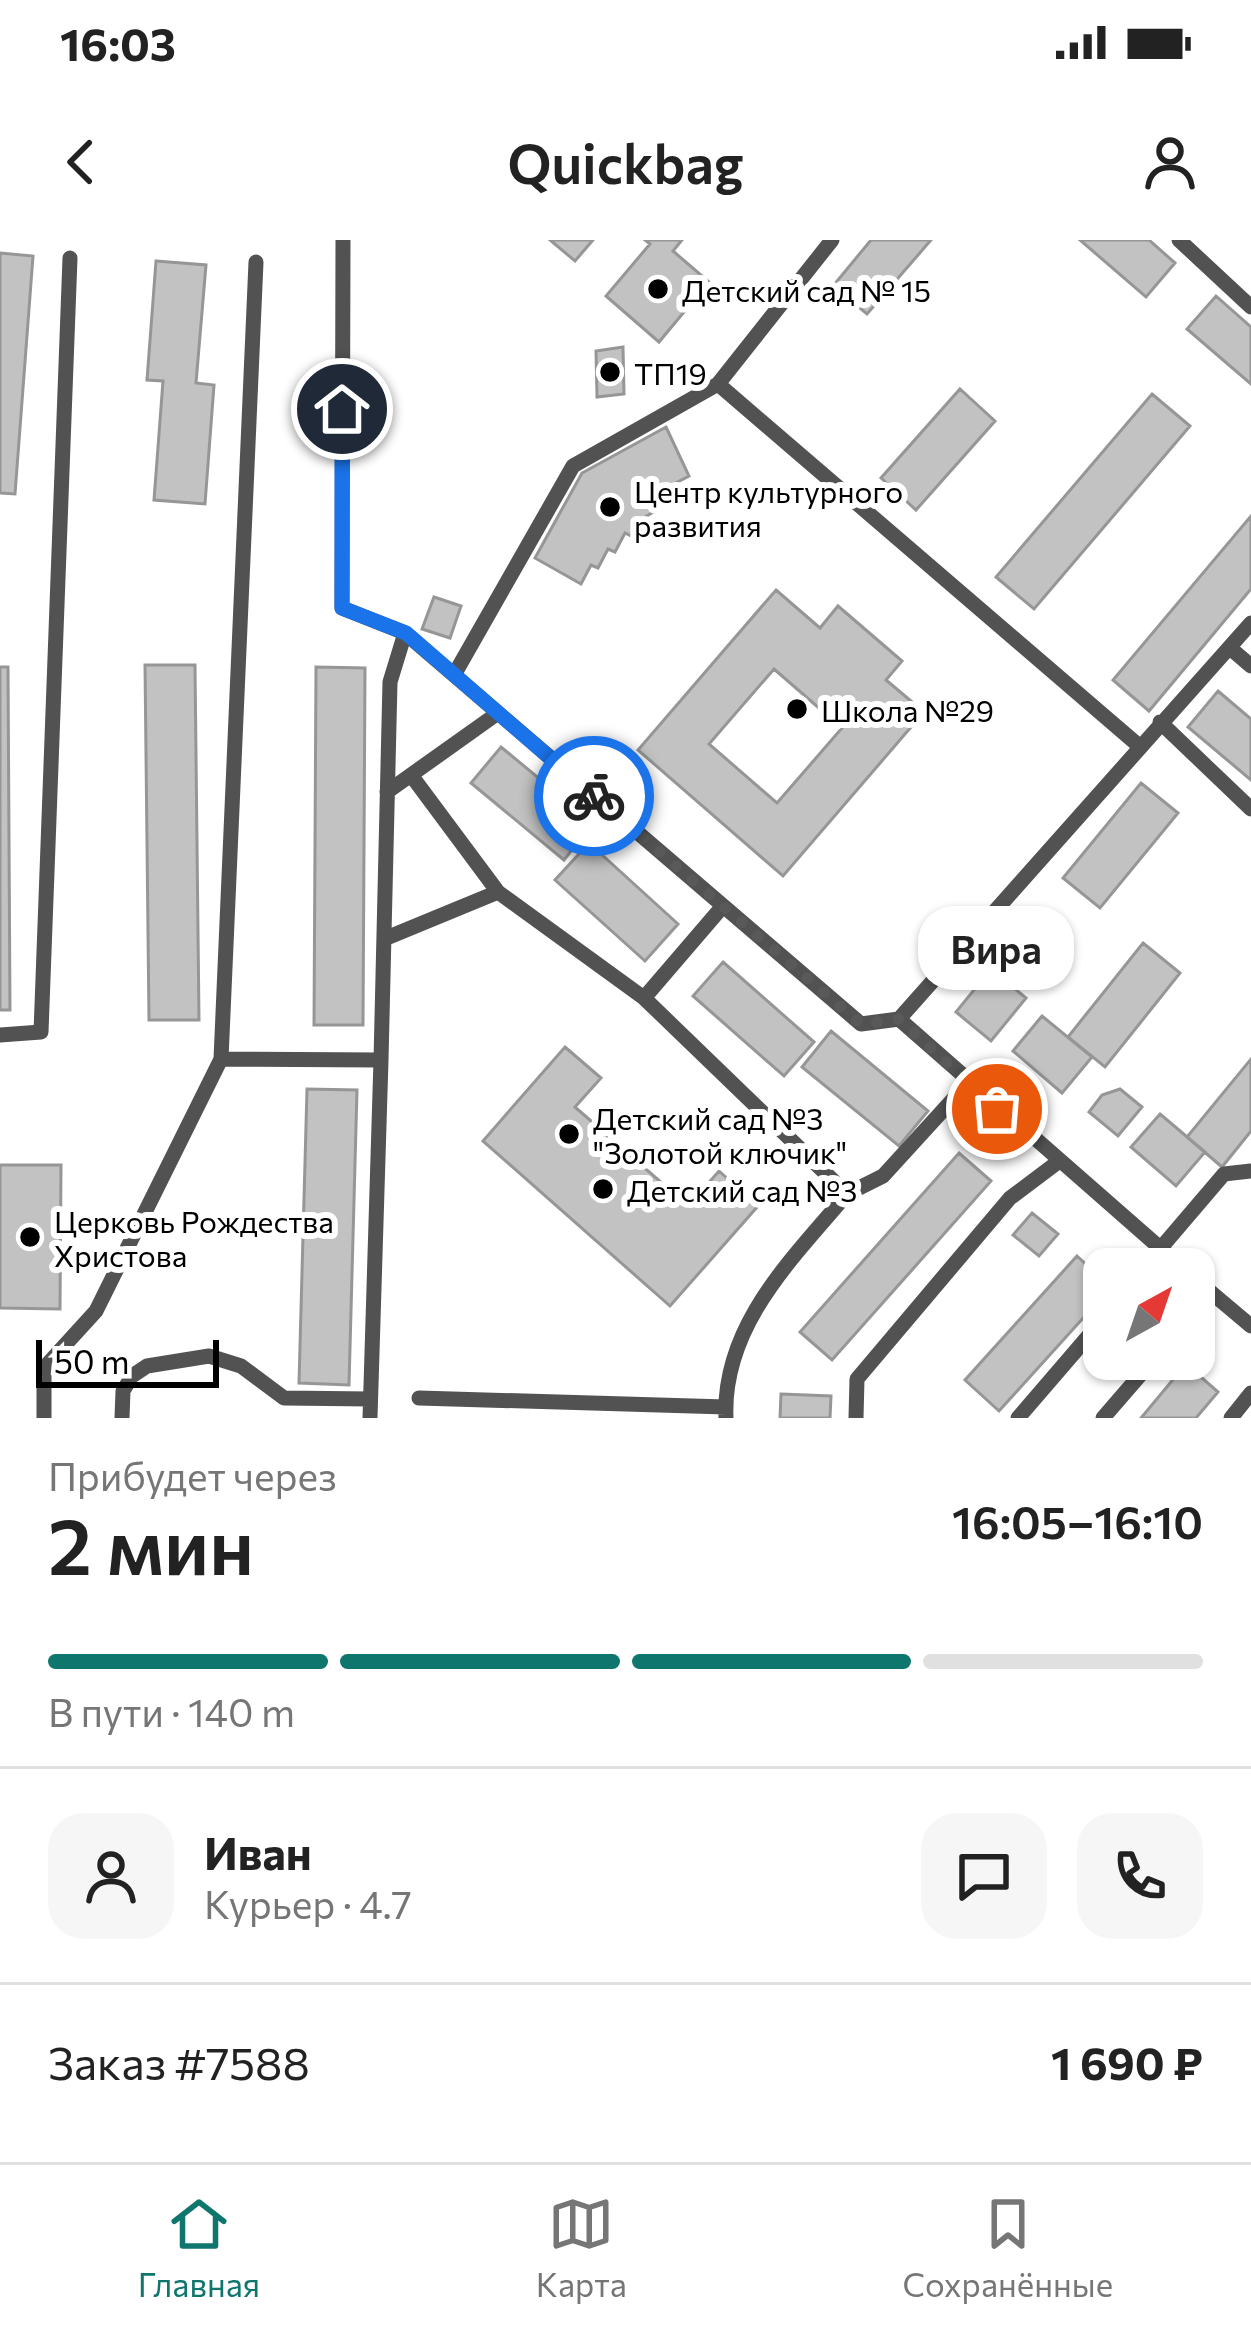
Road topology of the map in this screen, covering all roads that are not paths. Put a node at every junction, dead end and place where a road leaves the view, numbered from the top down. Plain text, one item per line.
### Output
1 (343, 240) edge
2 (832, 240) edge
3 (1178, 240) edge
4 (70, 258) dead end
5 (256, 262) dead end
6 (1251, 307) edge
7 (718, 384) junction
8 (1251, 623) edge
9 (406, 633) junction
10 (1230, 648) junction
11 (1251, 666) edge
12 (454, 675) junction
13 (498, 713) junction
14 (1160, 722) junction
15 (1138, 745) junction
16 (411, 775) junction
17 (387, 792) junction
18 (1251, 808) edge
19 (498, 892) junction
20 (723, 906) junction
21 (384, 939) junction
22 (644, 998) junction
23 (899, 1019) junction
24 (0, 1035) edge
25 (221, 1059) junction
26 (381, 1060) junction
27 (967, 1084) junction
28 (1058, 1162) junction
29 (1251, 1171) edge
30 (847, 1194) junction
31 (1159, 1248) edge
32 (1161, 1248) edge
33 (1215, 1296) edge
34 (1251, 1326) edge
35 (1083, 1342) edge
36 (1136, 1380) edge
37 (1251, 1393) edge
38 (419, 1398) dead end
39 (370, 1400) junction
40 (726, 1413) edge
41 (44, 1418) edge
42 (122, 1418) edge
43 (370, 1418) edge
44 (856, 1418) edge
45 (1018, 1418) edge
46 (1103, 1418) edge
47 (1231, 1418) edge

1 - 9 lane
2 - 7 lane
3 - 6 lane
4 - 24 lane
5 - 25 lane
7 - 12 lane
7 - 15 lane
8 - 10 lane
9 - 12 lane
9 - 17 lane
10 - 11 lane
10 - 14 lane
12 - 13 lane
13 - 16 lane
13 - 20 lane
14 - 15 lane
14 - 18 lane
15 - 23 lane
16 - 17 lane
16 - 19 lane
17 - 21 lane
19 - 21 lane
19 - 22 lane
20 - 22 lane
20 - 23 lane
21 - 26 lane
22 - 30 lane
23 - 27 lane
25 - 26 lane
25 - 41 lane
26 - 39 lane
27 - 28 lane
27 - 30 lane
28 - 31 lane
28 - 44 lane
29 - 32 lane
30 - 40 lane
33 - 34 lane
35 - 45 lane
36 - 46 lane
37 - 47 lane
38 - 40 lane
39 - 42 lane
39 - 43 lane

